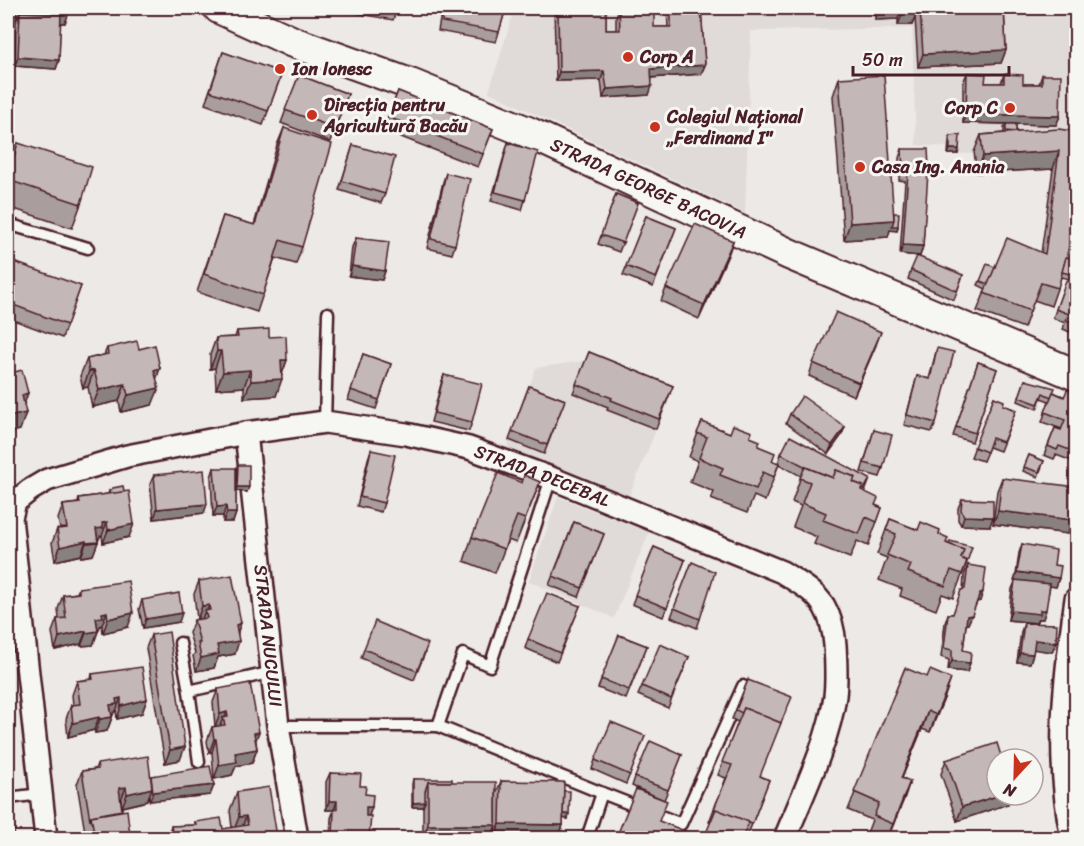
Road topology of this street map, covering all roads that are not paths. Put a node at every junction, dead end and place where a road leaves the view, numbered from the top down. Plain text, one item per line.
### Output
1 (219, 8) edge
2 (8, 224) edge
3 (88, 248) dead end
4 (328, 313) dead end
5 (1077, 375) edge
6 (325, 422) junction
7 (246, 433) junction
8 (551, 478) junction
9 (11, 499) edge
10 (1077, 599) edge
11 (180, 643) dead end
12 (273, 672) junction
13 (743, 686) edge
14 (189, 691) junction
15 (279, 726) junction
16 (438, 726) junction
17 (199, 762) dead end
18 (602, 793) junction
19 (41, 794) junction
20 (8, 798) edge
21 (46, 838) edge
22 (297, 838) edge
23 (587, 838) edge
24 (785, 838) edge
25 (1072, 838) edge

1 - 5 street, STRADA GEORGE BACOVIA
2 - 3 lane
4 - 6 lane
6 - 7 street, STRADA DECEBAL
6 - 8 street, STRADA DECEBAL
7 - 9 street, STRADA DECEBAL
7 - 12 street, STRADA NUCULUI
8 - 16 lane
8 - 24 street, STRADA DECEBAL
9 - 19 street
10 - 25 street
11 - 14 lane
12 - 14 lane
12 - 15 street, STRADA NUCULUI
13 - 18 lane
14 - 17 lane
15 - 16 lane
15 - 22 street, STRADA NUCULUI
16 - 18 lane
18 - 23 lane
19 - 20 lane
19 - 21 street

